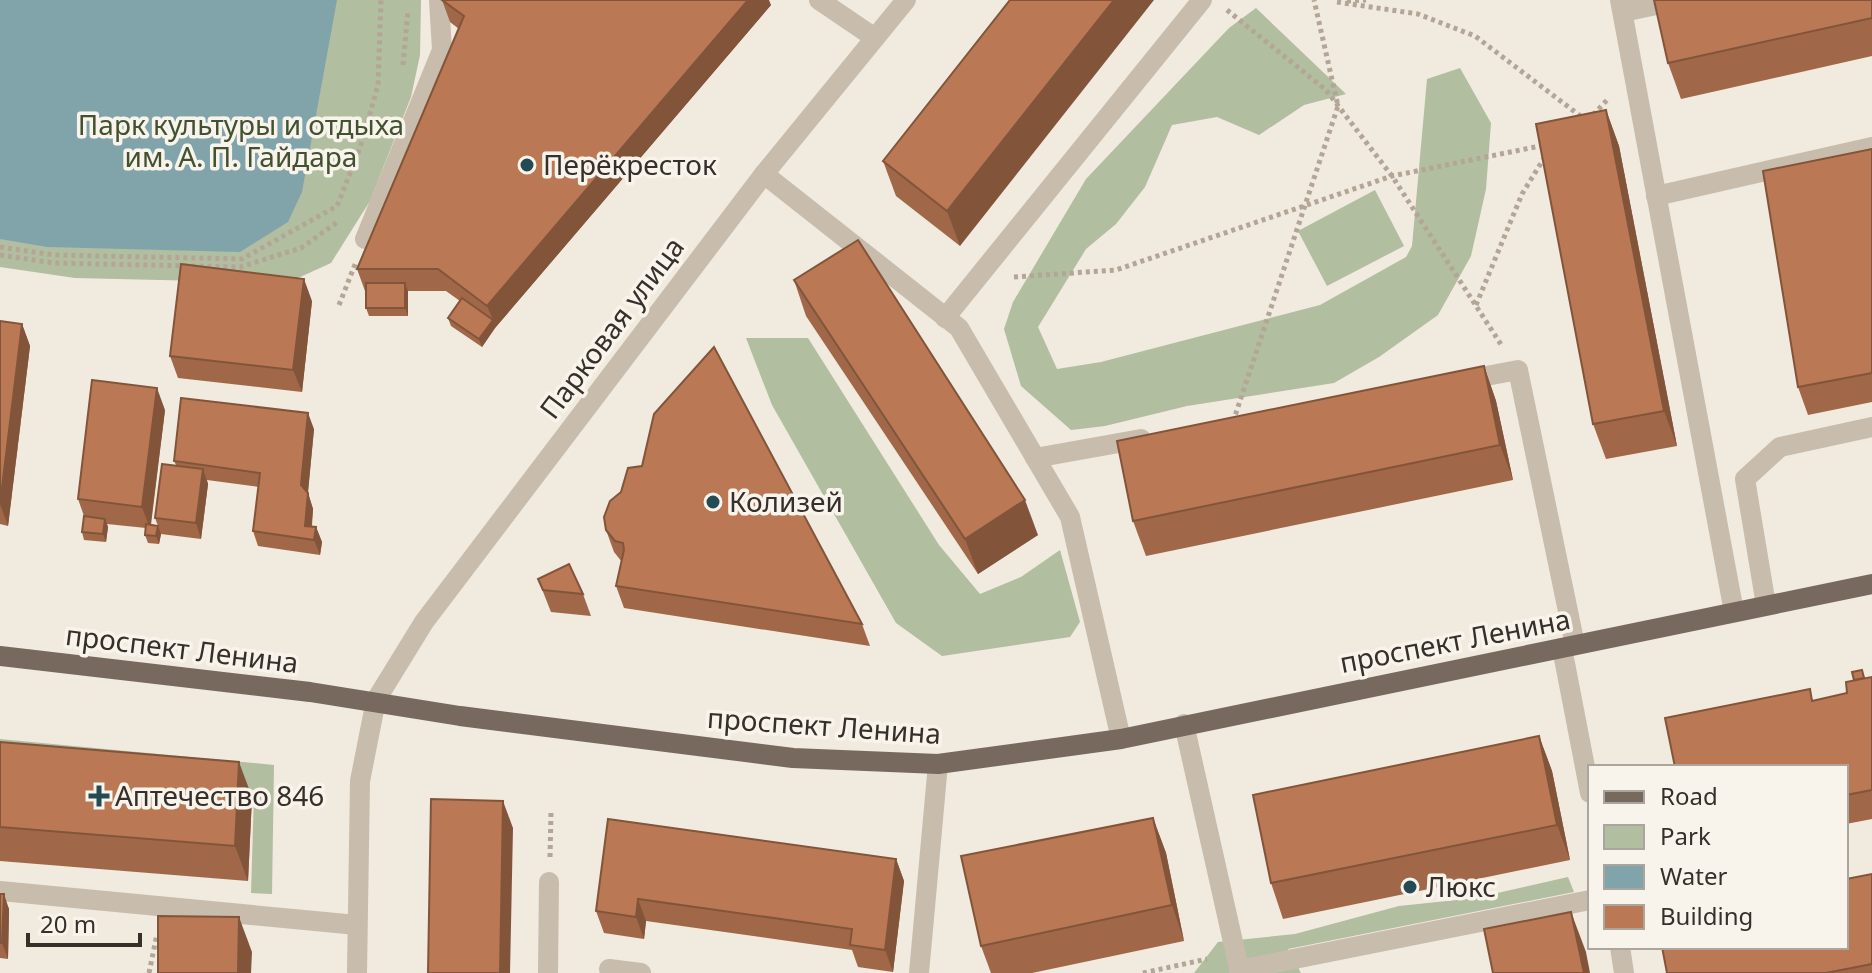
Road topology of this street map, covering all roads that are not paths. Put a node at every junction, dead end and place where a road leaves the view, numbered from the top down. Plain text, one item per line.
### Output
1 (439, 0) edge
2 (819, 0) edge
3 (906, 0) edge
4 (1202, 0) edge
5 (1680, 0) edge
6 (1622, 6) edge
7 (875, 38) junction
8 (1872, 147) edge
9 (764, 174) junction
10 (1656, 196) junction
11 (365, 239) road end
12 (945, 318) junction
13 (1443, 384) edge
14 (1872, 427) edge
15 (1157, 436) edge
16 (1035, 458) junction
17 (1872, 584) edge
18 (1766, 605) junction
19 (1734, 612) junction
20 (1569, 646) junction
21 (0, 656) edge
22 (376, 700) junction
23 (1184, 724) junction
24 (1121, 739) junction
25 (938, 764) junction
26 (1588, 779) edge
27 (549, 882) road end
28 (0, 891) edge
29 (1588, 900) edge
30 (357, 925) junction
31 (1620, 949) edge
32 (1238, 965) edge
33 (609, 969) dead end
34 (357, 973) edge
35 (548, 973) edge
36 (641, 973) edge
37 (919, 973) edge
38 (1624, 973) edge

1 - 11 street
2 - 7 street
3 - 7 street, Парковая улица
4 - 12 street
5 - 6 street
6 - 10 street
7 - 9 street, Парковая улица
8 - 10 street
9 - 12 street
9 - 22 street, Парковая улица
10 - 19 street
12 - 16 street
13 - 20 street
14 - 18 street
15 - 16 street
16 - 24 street
17 - 18 main road, проспект Ленина
18 - 19 main road, проспект Ленина
19 - 20 main road, проспект Ленина
20 - 23 main road, проспект Ленина
20 - 26 street
21 - 22 main road, проспект Ленина
22 - 25 main road, проспект Ленина
22 - 30 street
23 - 24 main road, проспект Ленина
23 - 32 street
24 - 25 main road, проспект Ленина
25 - 37 street
27 - 35 street
28 - 30 street
29 - 32 street
30 - 34 street
31 - 38 street
33 - 36 street

